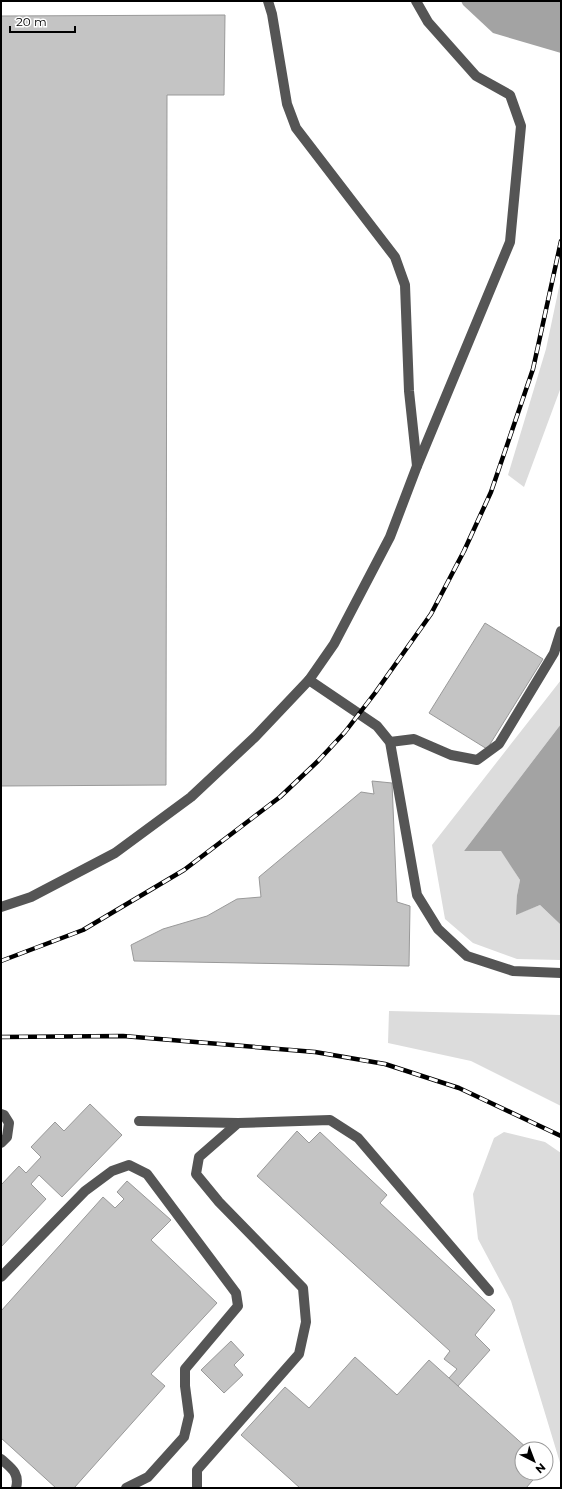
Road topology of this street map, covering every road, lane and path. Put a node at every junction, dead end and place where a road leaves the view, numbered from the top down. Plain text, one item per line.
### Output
1 (268, 1) edge
2 (416, 1) edge
3 (417, 466) junction
4 (561, 631) edge
5 (309, 680) junction
6 (390, 742) junction
7 (1, 907) edge
8 (561, 973) edge
9 (1, 1114) edge
10 (139, 1121) dead end
11 (238, 1123) junction
12 (1, 1143) edge
13 (1, 1277) edge
14 (489, 1291) dead end
15 (1, 1459) edge
16 (16, 1488) edge
17 (126, 1488) edge
18 (197, 1488) edge

1 - 3 lane
2 - 3 lane
3 - 5 lane
4 - 6 lane
5 - 6 lane
5 - 7 lane
6 - 8 lane
9 - 12 lane
10 - 11 lane
11 - 14 lane
11 - 18 lane
13 - 17 lane
15 - 16 lane

